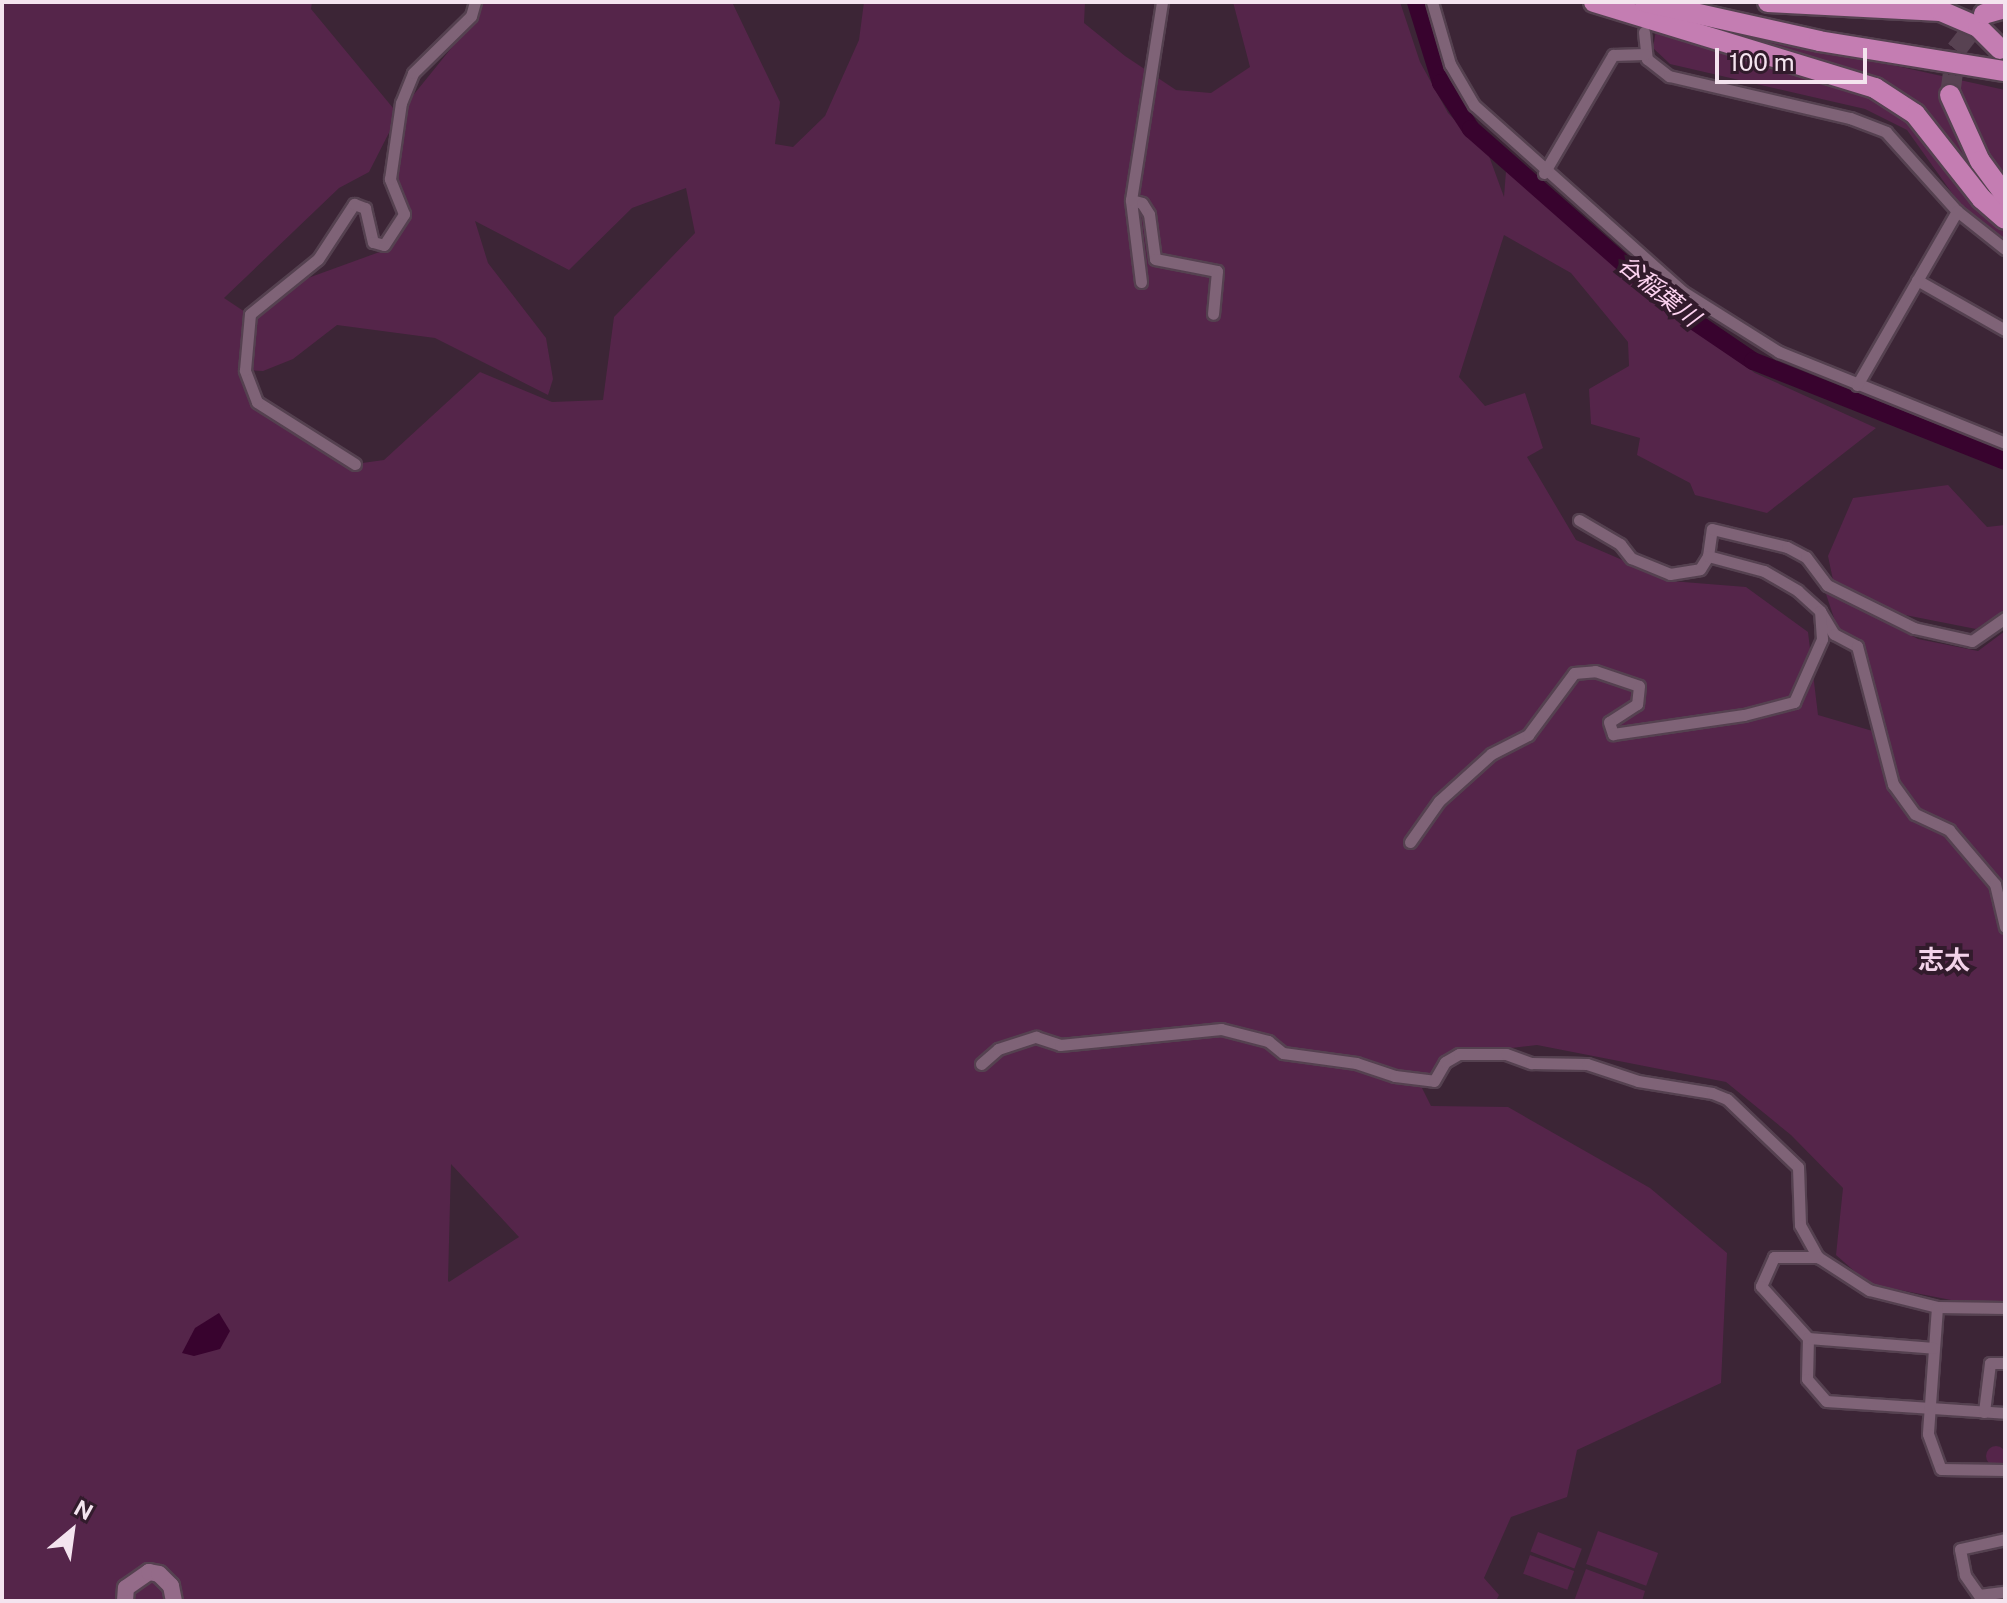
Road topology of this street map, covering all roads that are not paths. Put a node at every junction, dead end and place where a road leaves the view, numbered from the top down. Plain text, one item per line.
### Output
1 (475, 2) edge
2 (1162, 2) edge
3 (1432, 2) edge
4 (1594, 2) edge
5 (1645, 2) edge
6 (1768, 2) edge
7 (2005, 8) edge
8 (1984, 14) tunnel mouth
9 (1644, 32) dead end
10 (2000, 49) dead end
11 (1645, 54) junction
12 (2005, 71) edge
13 (1950, 95) tunnel mouth
14 (1544, 173) junction
15 (2005, 195) edge
16 (1131, 200) junction
17 (1957, 211) junction
18 (2005, 219) edge
19 (2005, 249) edge
20 (1917, 280) junction
21 (1141, 282) dead end
22 (1213, 314) dead end
23 (2005, 330) edge
24 (1857, 385) junction
25 (2005, 443) edge
26 (355, 464) dead end
27 (1579, 520) dead end
28 (1708, 556) junction
29 (1820, 611) junction
30 (2005, 618) edge
31 (1410, 842) dead end
32 (2005, 927) edge
33 (981, 1064) dead end
34 (1818, 1257) junction
35 (1937, 1307) junction
36 (2005, 1308) edge
37 (1808, 1338) junction
38 (1934, 1348) junction
39 (2005, 1363) edge
40 (1929, 1408) junction
41 (1984, 1412) junction
42 (2005, 1413) edge
43 (2005, 1470) edge
44 (2005, 1539) edge
45 (2005, 1592) edge
46 (1981, 1598) edge
47 (125, 1601) edge
48 (174, 1601) edge

1 - 26 street
2 - 16 street
3 - 14 street
4 - 18 highway
5 - 12 highway
6 - 10 highway
7 - 8 highway
9 - 11 street
11 - 14 street
11 - 17 street
13 - 15 highway
14 - 24 street
16 - 21 street
16 - 22 street
17 - 19 street
17 - 20 street
20 - 23 street
20 - 24 street
24 - 25 street
27 - 28 street
28 - 29 street
28 - 30 street
29 - 31 street
29 - 32 street
33 - 34 street
34 - 35 street
34 - 37 street
35 - 36 street
35 - 38 street
37 - 38 street
37 - 40 street
38 - 40 street
39 - 41 street
40 - 41 street
40 - 43 street
41 - 42 street
44 - 46 street
45 - 46 street
47 - 48 street

